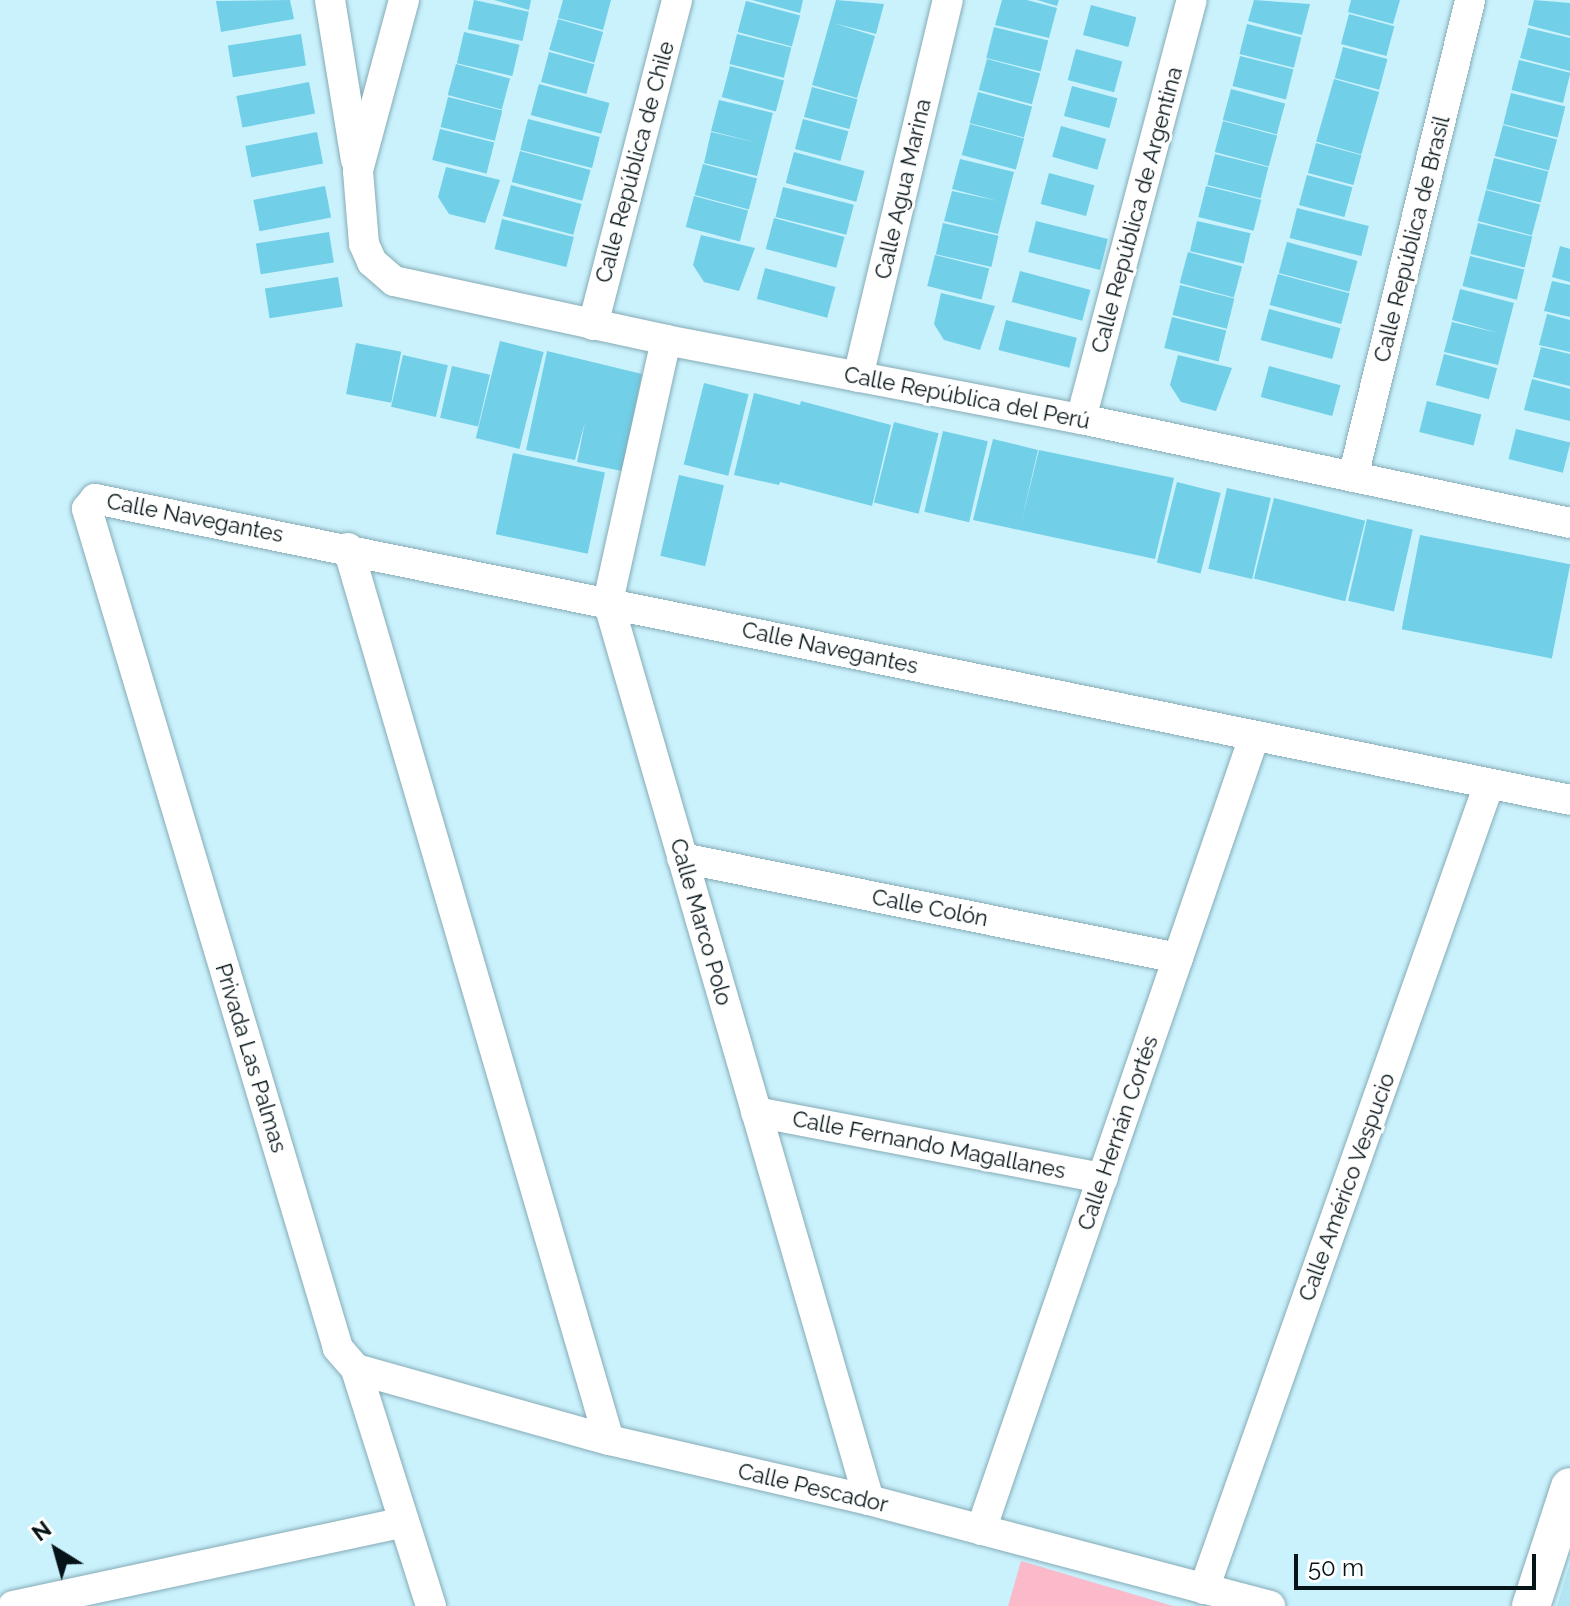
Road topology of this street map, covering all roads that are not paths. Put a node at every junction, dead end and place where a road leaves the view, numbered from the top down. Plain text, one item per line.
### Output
1 (330, 0) edge
2 (404, 0) edge
3 (677, 0) edge
4 (948, 0) edge
5 (1192, 0) edge
6 (1470, 0) edge
7 (358, 171) junction
8 (593, 325) junction
9 (666, 340) junction
10 (858, 377) junction
11 (1081, 419) junction
12 (1353, 477) junction
13 (90, 503) joint
14 (1570, 523) edge
15 (348, 548) junction
16 (608, 601) junction
17 (1254, 737) junction
18 (1489, 784) junction
19 (1570, 800) edge
20 (682, 858) junction
21 (1178, 958) junction
22 (756, 1112) junction
23 (1103, 1178) junction
24 (356, 1369) junction
25 (609, 1440) junction
26 (1570, 1487) edge
27 (869, 1500) junction
28 (404, 1522) junction
29 (981, 1530) junction
30 (1204, 1589) junction
31 (13, 1606) edge
32 (431, 1606) edge
33 (1270, 1606) edge
34 (1531, 1606) edge

1 - 7 street
2 - 7 street
3 - 8 street, Calle República de Chile
4 - 10 street, Calle Agua Marina
5 - 11 street, Calle República de Argentina
6 - 12 street, Calle República de Brasil
7 - 8 street, Calle República del Perú
8 - 9 street, Calle República del Perú
9 - 10 street, Calle República del Perú
9 - 16 street, Calle Marco Polo
10 - 11 street, Calle República del Perú
11 - 12 street, Calle República del Perú
12 - 14 street, Calle República del Perú
13 - 15 street, Calle Navegantes
13 - 24 street, Privada Las Palmas
15 - 16 street, Calle Navegantes
15 - 25 street
16 - 17 street, Calle Navegantes
16 - 20 street, Calle Marco Polo
17 - 18 street, Calle Navegantes
17 - 21 street, Calle Hernán Cortés
18 - 19 street, Calle Navegantes
18 - 30 street, Calle Américo Vespucio
20 - 21 street, Calle Colón
20 - 22 street, Calle Marco Polo
21 - 23 street, Calle Hernán Cortés
22 - 23 street, Calle Fernando Magallanes
22 - 27 street, Calle Marco Polo
23 - 29 street, Calle Hernán Cortés
24 - 25 street, Calle Pescador
24 - 28 street, Privada Las Palmas
25 - 27 street, Calle Pescador
26 - 34 street
27 - 29 street, Calle Pescador
28 - 31 street
28 - 32 street, Privada Las Palmas
29 - 30 street, Calle Pescador
30 - 33 street, Calle Pescador

